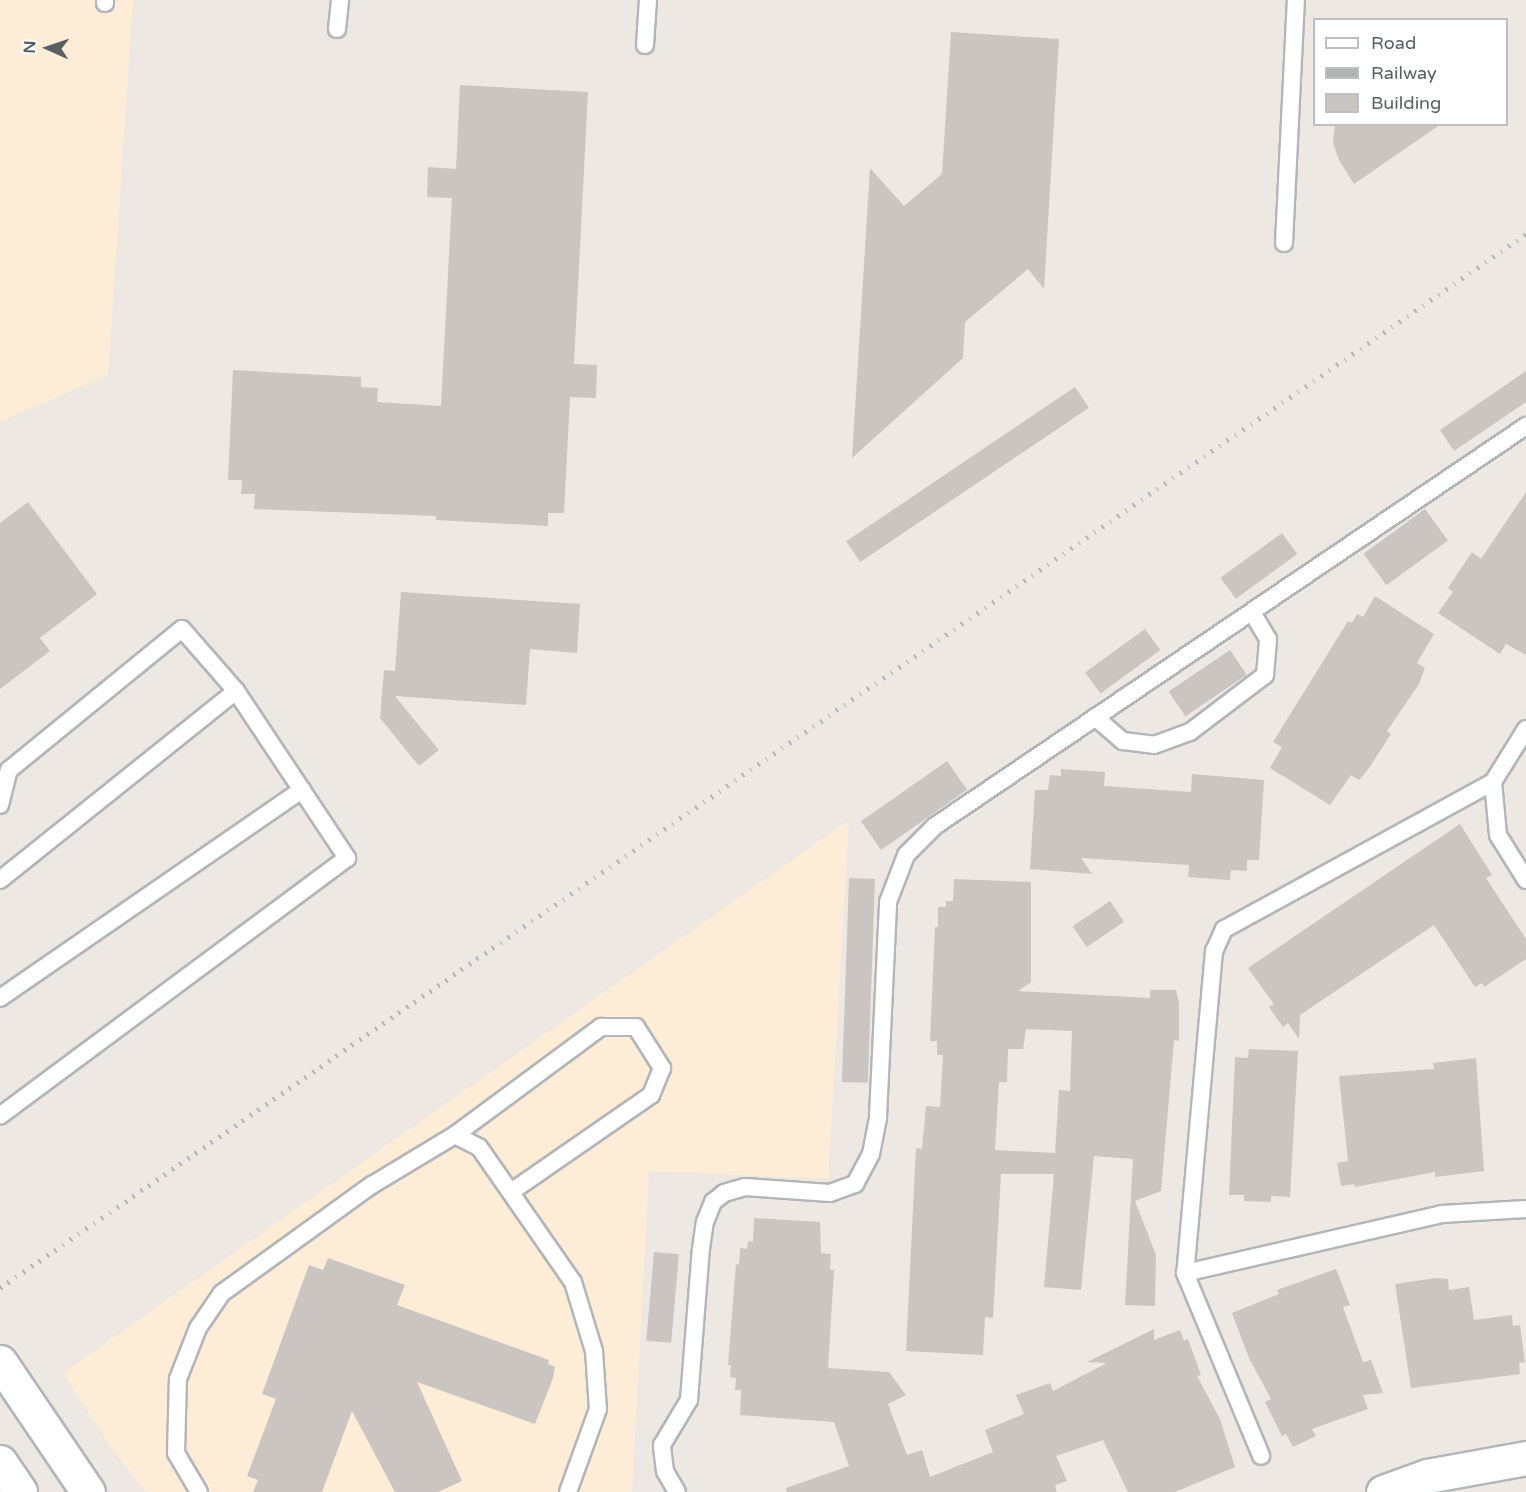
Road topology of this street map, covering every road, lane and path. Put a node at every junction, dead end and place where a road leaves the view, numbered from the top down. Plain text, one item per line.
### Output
1 (340, 0) edge
2 (648, 0) edge
3 (1296, 0) edge
4 (337, 29) dead end
5 (645, 45) dead end
6 (1284, 243) dead end
7 (1526, 426) edge
8 (1252, 612) junction
9 (236, 691) junction
10 (1095, 717) junction
11 (1526, 729) edge
12 (1493, 782) junction
13 (302, 789) junction
14 (0, 805) edge
15 (0, 879) edge
16 (1526, 880) edge
17 (0, 998) edge
18 (0, 1116) edge
19 (455, 1135) junction
20 (511, 1192) junction
21 (1526, 1209) edge
22 (1185, 1273) junction
23 (0, 1362) edge
24 (1261, 1456) dead end
25 (1526, 1458) edge
26 (0, 1461) edge
27 (20, 1492) edge
28 (88, 1492) edge
29 (199, 1492) edge
30 (568, 1492) edge
31 (677, 1492) edge
32 (1383, 1492) edge

1 - 4 lane
2 - 5 lane
3 - 6 lane
7 - 8 lane
8 - 10 lane
8 - 10 lane
9 - 13 lane
9 - 14 lane
9 - 15 lane
10 - 31 lane
11 - 12 lane
12 - 16 lane
12 - 22 lane
13 - 17 lane
13 - 18 lane
19 - 20 lane
19 - 20 lane
19 - 29 lane
20 - 30 lane
21 - 22 lane
22 - 24 lane
23 - 28 street
25 - 32 street
26 - 27 street

